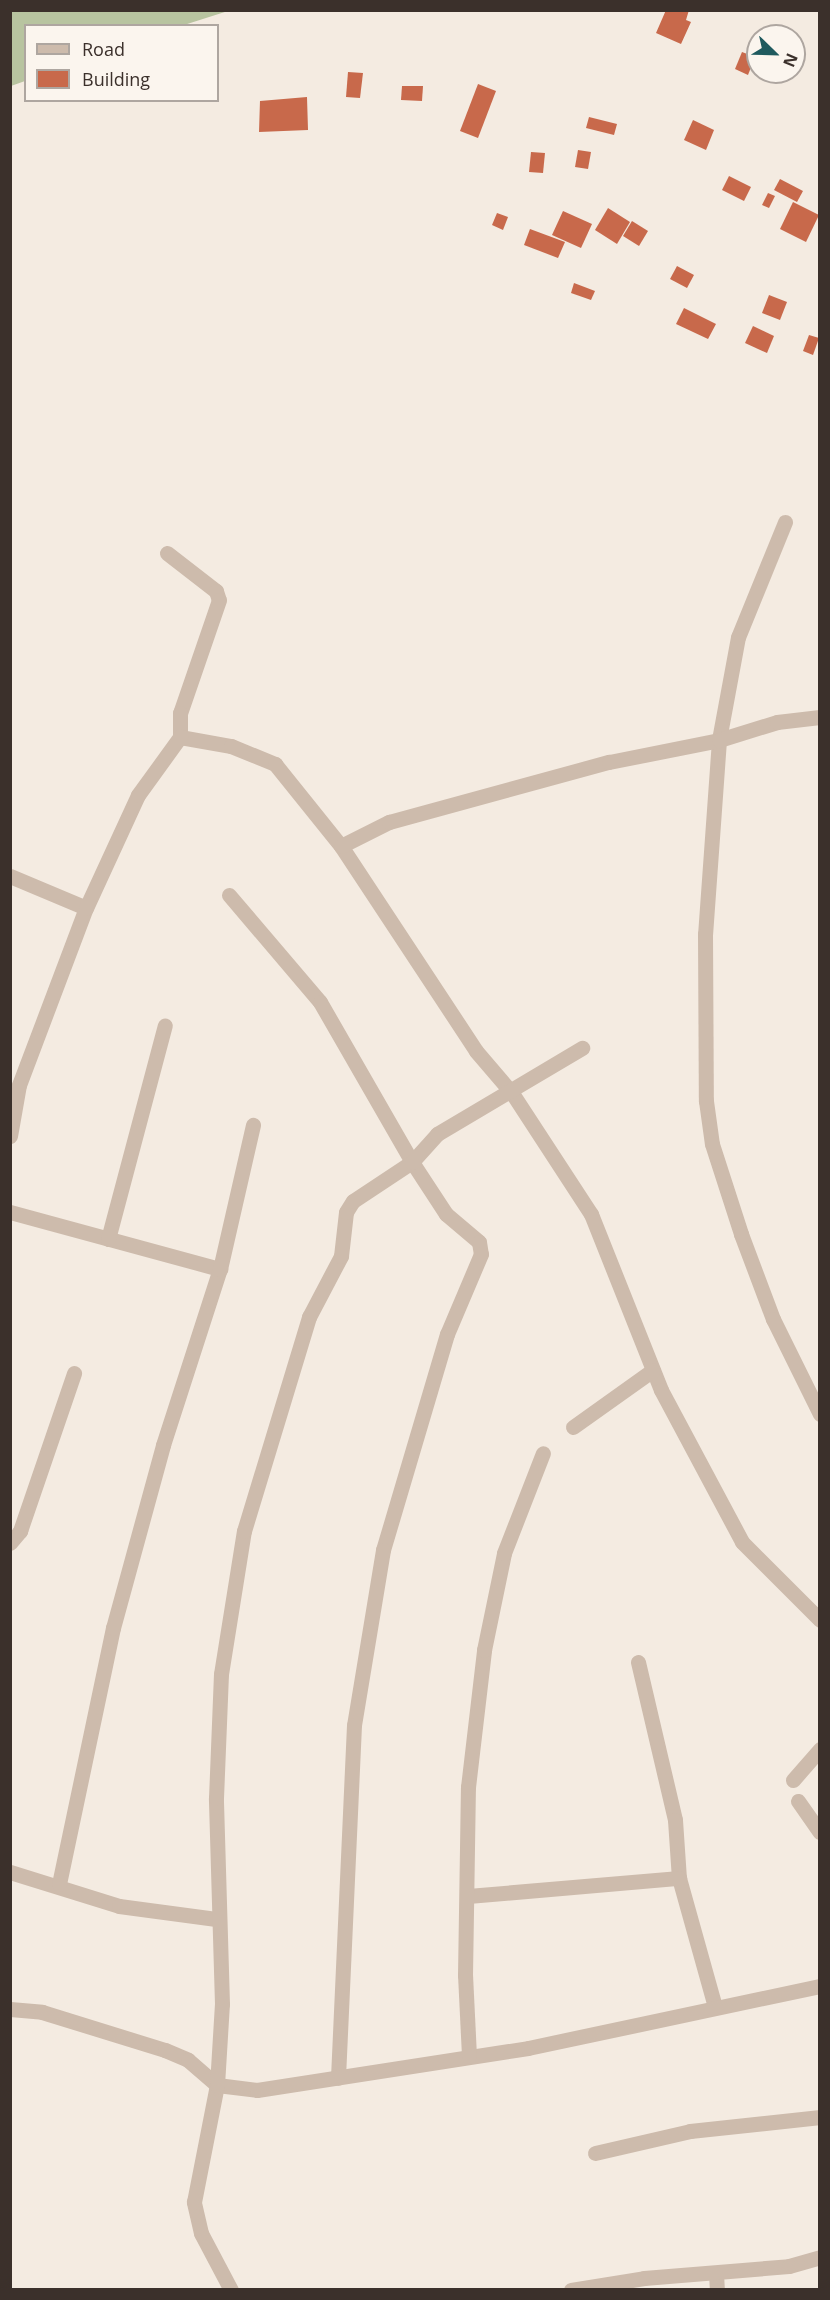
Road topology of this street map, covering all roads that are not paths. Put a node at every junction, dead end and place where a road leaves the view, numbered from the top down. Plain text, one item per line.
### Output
1 (785, 522) dead end
2 (167, 553) dead end
3 (819, 717) edge
4 (180, 737) junction
5 (719, 740) junction
6 (341, 846) junction
7 (10, 876) edge
8 (229, 895) dead end
9 (86, 908) junction
10 (165, 1025) dead end
11 (582, 1048) dead end
12 (512, 1093) junction
13 (254, 1125) dead end
14 (10, 1136) edge
15 (412, 1162) junction
16 (10, 1212) edge
17 (108, 1239) junction
18 (220, 1269) junction
19 (653, 1370) junction
20 (74, 1373) dead end
21 (819, 1414) edge
22 (573, 1427) dead end
23 (543, 1453) dead end
24 (10, 1543) edge
25 (819, 1620) edge
26 (638, 1662) dead end
27 (819, 1749) edge
28 (793, 1780) dead end
29 (798, 1801) dead end
30 (819, 1832) edge
31 (10, 1872) edge
32 (679, 1878) junction
33 (58, 1884) junction
34 (468, 1896) junction
35 (216, 1919) junction
36 (819, 1986) edge
37 (715, 2007) junction
38 (10, 2009) edge
39 (469, 2056) junction
40 (338, 2078) junction
41 (217, 2085) junction
42 (819, 2117) edge
43 (595, 2152) dead end
44 (819, 2257) edge
45 (716, 2273) junction
46 (231, 2289) edge
47 (571, 2289) edge
48 (717, 2289) edge

1 - 5 street
2 - 4 street
3 - 5 street
4 - 6 street
4 - 9 street
5 - 6 street
5 - 21 street
6 - 12 street
7 - 9 street
8 - 15 street
9 - 14 street
10 - 17 street
11 - 12 street
12 - 15 street
12 - 19 street
13 - 18 street
15 - 35 street
15 - 40 street
16 - 17 street
17 - 18 street
18 - 33 street
19 - 22 street
19 - 25 street
20 - 24 street
23 - 34 street
26 - 32 street
27 - 28 street
29 - 30 street
31 - 33 street
32 - 34 street
32 - 37 street
33 - 35 street
34 - 39 street
35 - 41 street
36 - 37 street
37 - 39 street
38 - 41 street
39 - 40 street
40 - 41 street
41 - 46 street
42 - 43 street
44 - 45 street
45 - 47 street
45 - 48 street

